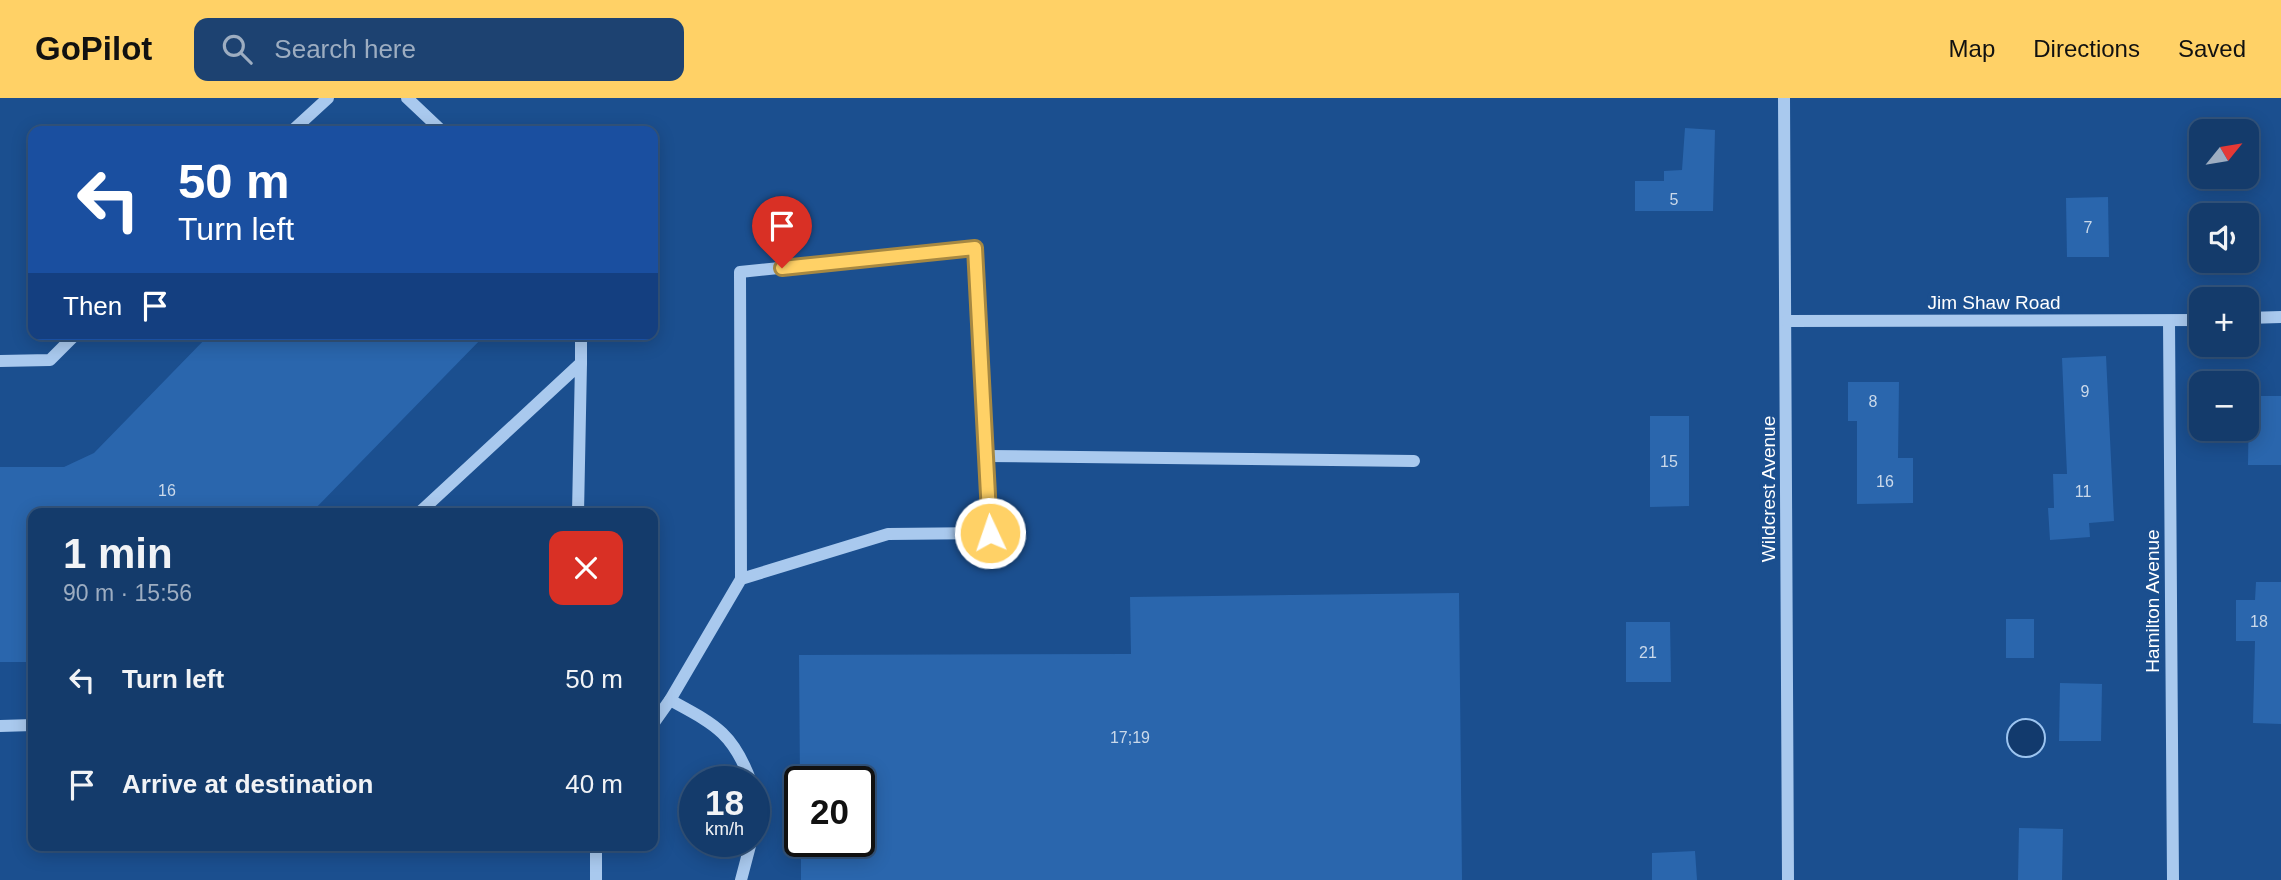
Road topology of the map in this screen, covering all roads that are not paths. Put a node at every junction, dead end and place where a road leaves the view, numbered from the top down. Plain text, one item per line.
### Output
1 (328, 98) edge
2 (407, 98) edge
3 (1784, 98) edge
4 (297, 126) edge
5 (437, 126) edge
6 (2281, 317) edge
7 (2259, 318) edge
8 (2189, 320) edge
9 (1787, 321) junction
10 (2169, 321) junction
11 (70, 340) edge
12 (581, 340) edge
13 (0, 361) edge
14 (581, 363) junction
15 (986, 456) junction
16 (1414, 461) dead end
17 (424, 508) edge
18 (578, 508) edge
19 (741, 579) junction
20 (670, 700) junction
21 (658, 717) edge
22 (28, 725) edge
23 (0, 726) edge
24 (745, 766) edge
25 (596, 851) edge
26 (747, 857) edge
27 (596, 880) edge
28 (741, 880) edge
29 (1788, 880) edge
30 (2173, 880) edge

1 - 4 street
2 - 5 street
3 - 9 street, Wildcrest Avenue
6 - 7 street
8 - 10 street, Jim Shaw Road
9 - 10 street, Jim Shaw Road
9 - 29 street, Wildcrest Avenue
10 - 30 street, Hamilton Avenue
11 - 13 street
12 - 14 street
14 - 17 street
14 - 18 street
15 - 16 street
15 - 19 street
15 - 19 street
19 - 20 street
20 - 21 street
20 - 24 street
22 - 23 street
25 - 27 street
26 - 28 street

